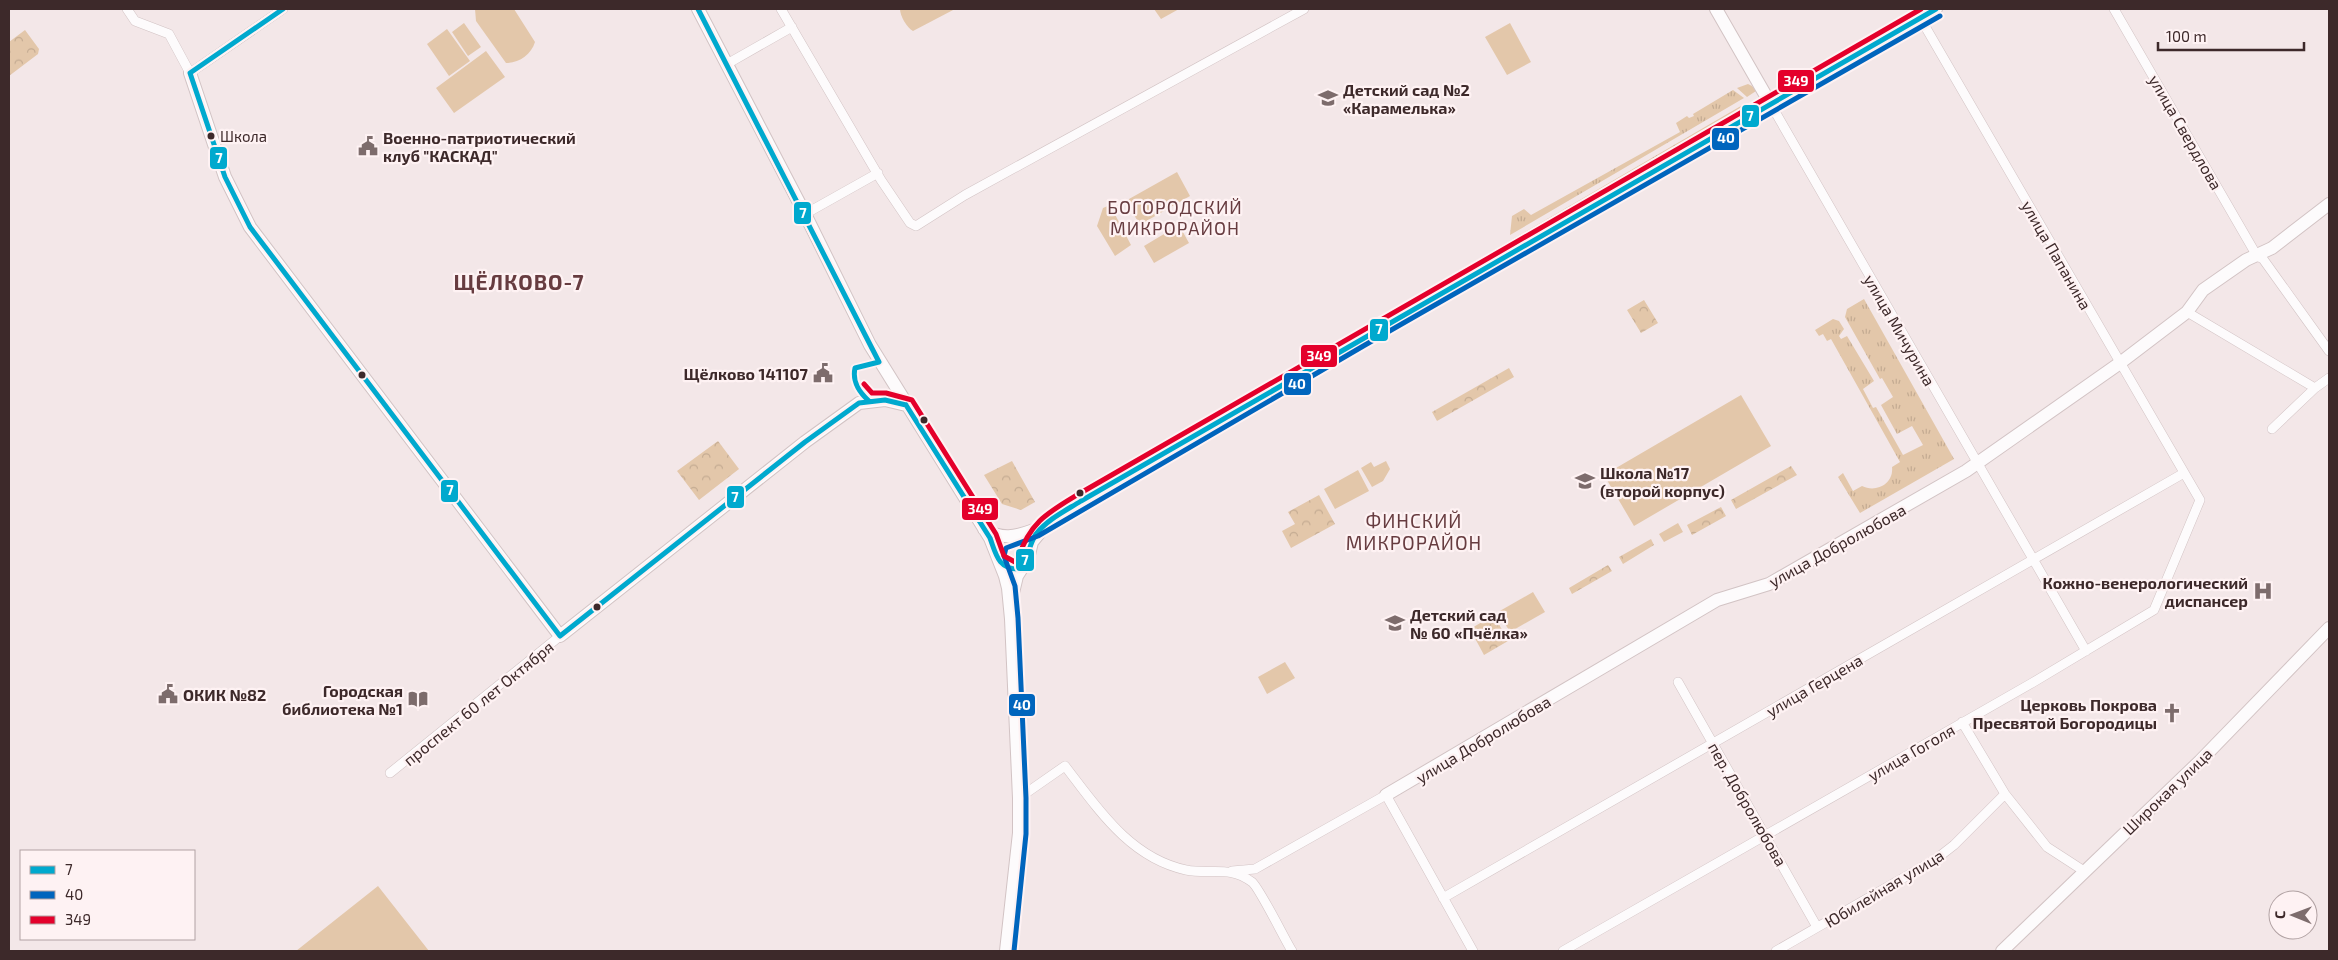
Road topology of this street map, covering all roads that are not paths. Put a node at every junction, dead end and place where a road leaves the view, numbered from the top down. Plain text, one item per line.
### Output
1 (127, 9) edge
2 (283, 9) edge
3 (698, 9) edge
4 (781, 9) edge
5 (1304, 9) edge
6 (1716, 9) edge
7 (1936, 9) edge
8 (2114, 9) edge
9 (1917, 13) edge
10 (792, 27) junction
11 (727, 64) junction
12 (190, 73) junction
13 (1770, 103) junction
14 (878, 173) junction
15 (2329, 204) edge
16 (805, 214) junction
17 (2257, 256) junction
18 (2187, 312) junction
19 (2326, 340) edge
20 (2329, 351) edge
21 (2120, 363) junction
22 (2329, 378) edge
23 (2315, 388) junction
24 (906, 405) junction
25 (2272, 429) dead end
26 (1977, 464) junction
27 (2184, 473) junction
28 (2200, 500) joint
29 (1050, 520) junction
30 (984, 530) junction
31 (1009, 537) junction
32 (1029, 550) junction
33 (2033, 559) junction
34 (998, 560) junction
35 (1022, 567) junction
36 (1011, 619) junction
37 (2329, 628) edge
38 (560, 636) junction
39 (2086, 651) junction
40 (1678, 682) dead end
41 (1962, 722) junction
42 (1713, 743) junction
43 (390, 773) dead end
44 (2005, 794) junction
45 (1386, 795) junction
46 (1019, 798) junction
47 (1766, 836) junction
48 (1231, 871) junction
49 (2084, 871) junction
50 (1443, 898) junction
51 (1817, 927) junction
52 (1006, 951) edge
53 (1292, 951) edge
54 (1473, 951) edge
55 (1563, 951) edge
56 (1776, 951) edge
57 (2002, 951) edge

1 - 12 street
2 - 12 street
3 - 11 street
4 - 10 street
5 - 14 street
6 - 13 street, улица Мичурина
7 - 9 street
8 - 17 street, улица Свердлова
9 - 13 street
9 - 21 street, улица Папанина
10 - 11 street
10 - 14 street
11 - 16 street
12 - 38 street
13 - 26 street, улица Мичурина
13 - 29 street
14 - 16 street
15 - 17 street, улица Добролюбова
16 - 24 street
17 - 18 street, улица Добролюбова
17 - 19 street, улица Свердлова
18 - 21 street, улица Добролюбова
18 - 23 street
19 - 20 street, улица Свердлова
21 - 26 street, улица Добролюбова
21 - 27 street, улица Папанина
22 - 23 street
23 - 25 street
24 - 30 street
24 - 38 street, проспект 60 лет Октября
26 - 33 street, улица Мичурина
26 - 45 street, улица Добролюбова
27 - 28 street, улица Папанина
27 - 33 street, улица Герцена
28 - 39 street, улица Гоголя
29 - 31 street
29 - 32 street
30 - 31 street
30 - 34 street
31 - 32 street
31 - 34 street
32 - 35 street
33 - 39 street, улица Мичурина
33 - 42 street, улица Герцена
34 - 35 street
34 - 36 street
35 - 36 street
36 - 46 street
37 - 49 street, Широкая улица
38 - 43 street, проспект 60 лет Октября
39 - 41 street, улица Гоголя
40 - 42 street, пер. Добролюбова
41 - 44 street
41 - 47 street, улица Гоголя
42 - 47 street, пер. Добролюбова
42 - 50 street, улица Герцена
44 - 49 street
44 - 51 street, Юбилейная улица
45 - 48 street, улица Добролюбова
45 - 50 street
46 - 48 street, улица Добролюбова
46 - 52 street
47 - 51 street, пер. Добролюбова
47 - 55 street, улица Гоголя
48 - 53 street
49 - 57 street, Широкая улица
50 - 54 street
51 - 56 street, Юбилейная улица

